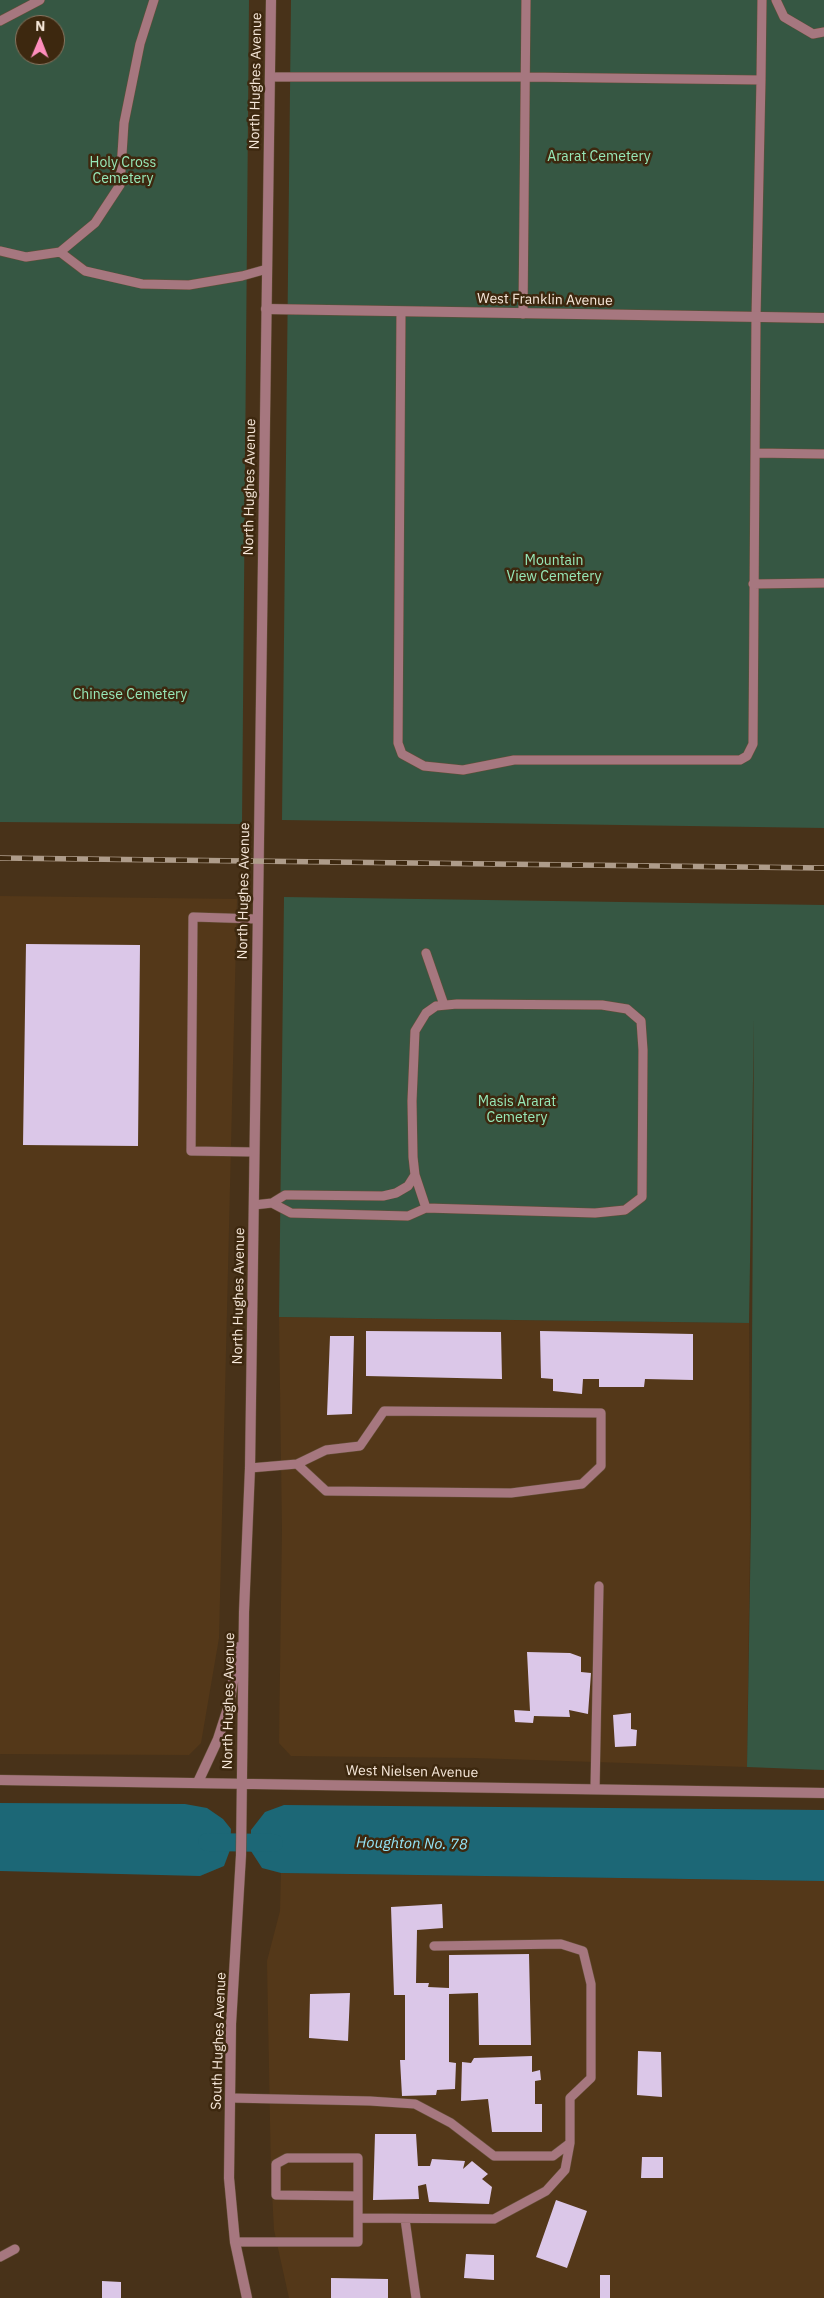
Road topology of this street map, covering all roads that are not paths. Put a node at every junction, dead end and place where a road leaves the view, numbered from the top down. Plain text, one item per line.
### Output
1 (40, 0) edge
2 (154, 0) edge
3 (271, 0) edge
4 (526, 0) edge
5 (762, 0) edge
6 (776, 0) edge
7 (0, 21) edge
8 (824, 32) edge
9 (270, 77) junction
10 (526, 77) junction
11 (761, 80) junction
12 (0, 251) edge
13 (60, 252) junction
14 (266, 268) junction
15 (266, 309) junction
16 (401, 312) junction
17 (523, 314) junction
18 (756, 317) junction
19 (824, 318) edge
20 (755, 453) junction
21 (824, 454) edge
22 (824, 583) edge
23 (753, 584) junction
24 (257, 919) junction
25 (426, 953) dead end
26 (444, 1005) junction
27 (254, 1152) junction
28 (415, 1175) junction
29 (272, 1203) junction
30 (254, 1205) junction
31 (426, 1208) junction
32 (297, 1464) junction
33 (250, 1468) junction
34 (599, 1586) dead end
35 (244, 1612) junction
36 (0, 1780) edge
37 (198, 1782) junction
38 (242, 1783) junction
39 (595, 1789) junction
40 (824, 1793) edge
41 (434, 1946) dead end
42 (231, 2098) junction
43 (570, 2143) junction
44 (358, 2196) junction
45 (358, 2218) junction
46 (405, 2219) junction
47 (235, 2242) junction
48 (15, 2249) dead end
49 (0, 2257) edge
50 (247, 2298) edge
51 (416, 2298) edge

1 - 7 lane
2 - 13 lane
3 - 9 street, North Hughes Avenue
4 - 10 lane
5 - 11 lane
6 - 8 lane
9 - 10 lane
9 - 14 street, North Hughes Avenue
10 - 11 lane
10 - 17 lane
11 - 18 lane
12 - 13 lane
13 - 14 lane
14 - 15 street, North Hughes Avenue
15 - 16 street, West Franklin Avenue
15 - 24 street, North Hughes Avenue
16 - 17 street, West Franklin Avenue
16 - 23 lane
17 - 18 street, West Franklin Avenue
18 - 19 street, West Franklin Avenue
18 - 20 lane
20 - 21 lane
20 - 23 lane
22 - 23 lane
24 - 27 street, North Hughes Avenue
24 - 27 lane
25 - 26 lane
26 - 28 lane
26 - 31 lane
27 - 30 street, North Hughes Avenue
28 - 29 lane
28 - 31 lane
29 - 30 lane
29 - 31 lane
30 - 33 street, North Hughes Avenue
32 - 32 lane
32 - 33 lane
33 - 35 street, North Hughes Avenue
34 - 39 lane
35 - 37 street
35 - 38 street, North Hughes Avenue
36 - 37 street, West Nielsen Avenue
37 - 38 street, West Nielsen Avenue
38 - 39 street, West Nielsen Avenue
38 - 42 street, South Hughes Avenue
39 - 40 street, West Nielsen Avenue
41 - 43 lane
42 - 43 lane
42 - 47 street, South Hughes Avenue
43 - 46 lane
44 - 44 lane
44 - 45 lane
45 - 46 lane
45 - 47 lane
46 - 51 lane
47 - 50 street, South Hughes Avenue
48 - 49 lane

